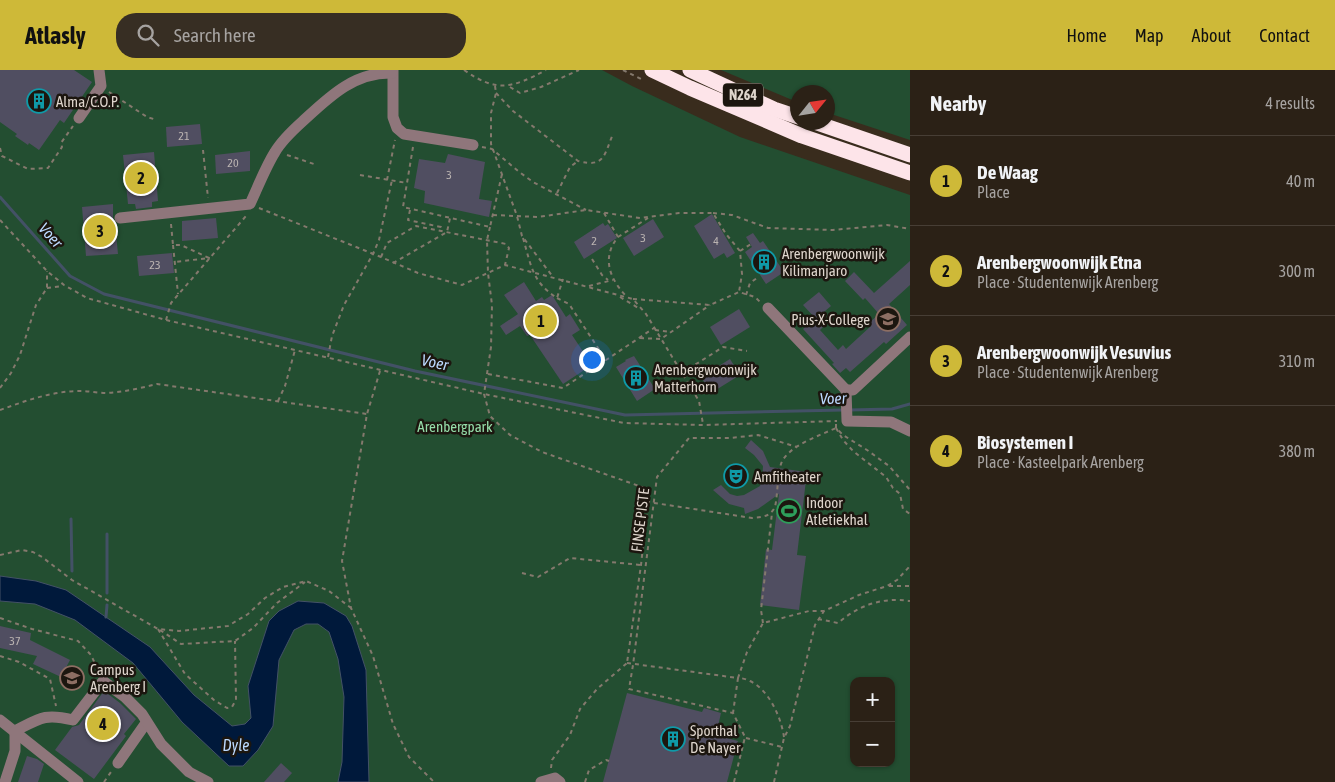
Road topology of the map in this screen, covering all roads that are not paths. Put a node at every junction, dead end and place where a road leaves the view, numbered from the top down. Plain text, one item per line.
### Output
1 (99, 70) edge
2 (652, 70) edge
3 (690, 70) edge
4 (392, 71) edge
5 (790, 114) edge
6 (79, 118) road end
7 (835, 129) edge
8 (473, 145) dead end
9 (910, 155) edge
10 (910, 173) edge
11 (120, 218) dead end
12 (768, 308) road end
13 (910, 337) edge
14 (846, 395) junction
15 (910, 431) edge
16 (0, 720) edge
17 (146, 723) junction
18 (15, 731) junction
19 (118, 763) dead end
20 (5, 768) edge
21 (558, 780) edge
22 (5, 782) edge
23 (78, 782) edge
24 (208, 782) edge
25 (541, 782) edge

1 - 6 street
2 - 10 highway, N264
3 - 5 highway, N264
4 - 8 street
4 - 11 street
7 - 9 highway
12 - 14 street
13 - 14 street
14 - 15 street
16 - 18 street
17 - 18 street
17 - 19 street
17 - 24 street
18 - 20 street
18 - 23 street
20 - 22 street
21 - 25 street

